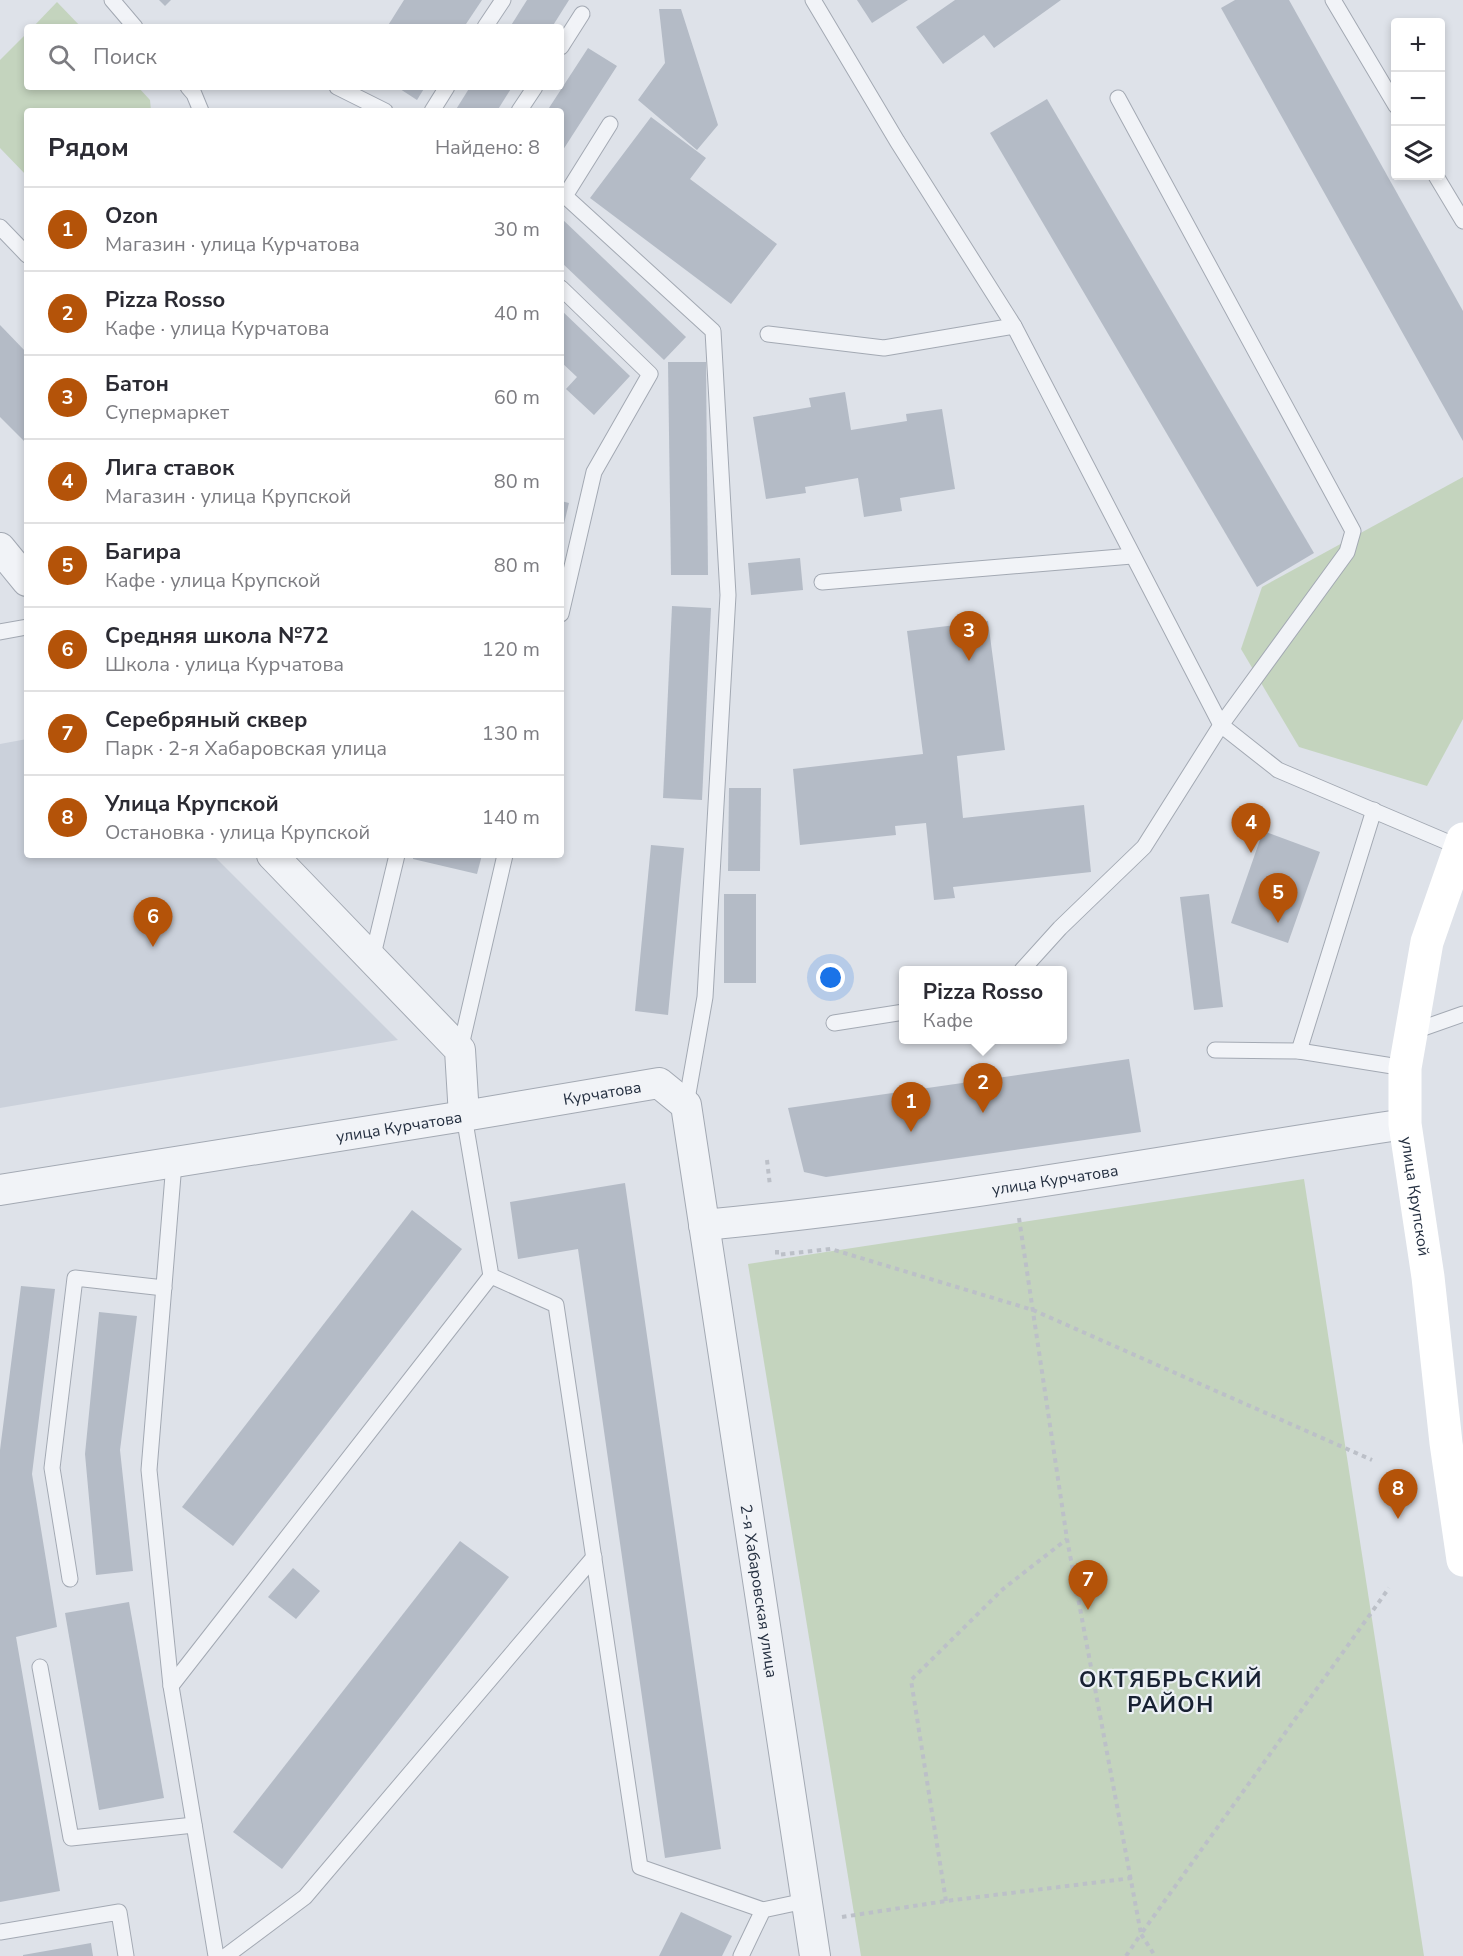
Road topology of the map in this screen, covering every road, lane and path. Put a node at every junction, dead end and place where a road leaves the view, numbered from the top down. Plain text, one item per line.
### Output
1 (112, 0) edge
2 (502, 0) edge
3 (813, 0) edge
4 (1333, 0) edge
5 (582, 14) dead end
6 (132, 24) edge
7 (487, 24) edge
8 (564, 42) edge
9 (195, 90) edge
10 (343, 90) edge
11 (445, 90) edge
12 (533, 90) edge
13 (1118, 99) dead end
14 (1391, 99) edge
15 (200, 108) edge
16 (379, 108) edge
17 (434, 108) edge
18 (521, 108) edge
19 (610, 124) dead end
20 (1438, 180) edge
21 (1463, 221) edge
22 (0, 227) edge
23 (24, 252) edge
24 (564, 291) edge
25 (1014, 326) junction
26 (768, 334) dead end
27 (0, 548) edge
28 (1132, 556) junction
29 (24, 577) edge
30 (822, 582) dead end
31 (564, 601) edge
32 (24, 628) edge
33 (0, 632) edge
34 (1221, 725) junction
35 (1374, 810) junction
36 (1461, 843) edge
37 (275, 858) edge
38 (396, 858) edge
39 (504, 858) edge
40 (372, 959) junction
41 (1026, 966) edge
42 (899, 1013) edge
43 (1463, 1014) edge
44 (834, 1023) dead end
45 (1410, 1033) junction
46 (460, 1050) junction
47 (1215, 1050) dead end
48 (1299, 1051) junction
49 (1405, 1068) junction
50 (686, 1105) junction
51 (464, 1116) junction
52 (1405, 1124) junction
53 (767, 1160) dead end
54 (174, 1163) junction
55 (1014, 1185) junction
56 (0, 1190) edge
57 (773, 1218) junction
58 (704, 1225) junction
59 (491, 1276) junction
60 (164, 1288) junction
61 (1033, 1310) junction
62 (1454, 1441) edge
63 (1372, 1460) dead end
64 (1067, 1539) junction
65 (594, 1557) junction
66 (1463, 1560) edge
67 (70, 1579) dead end
68 (1389, 1588) dead end
69 (40, 1667) dead end
70 (171, 1686) junction
71 (194, 1825) junction
72 (1132, 1878) junction
73 (946, 1901) junction
74 (763, 1910) junction
75 (807, 1912) junction
76 (0, 1932) edge
77 (1141, 1934) junction
78 (126, 1956) edge
79 (216, 1956) edge
80 (226, 1956) edge
81 (741, 1956) edge
82 (815, 1956) edge
83 (1126, 1956) edge
84 (1155, 1956) edge

1 - 6 lane
2 - 7 lane
3 - 25 lane
4 - 14 lane
5 - 8 lane
9 - 15 lane
10 - 16 lane
11 - 17 lane
12 - 18 lane
13 - 34 lane
19 - 50 lane
20 - 21 lane
22 - 23 lane
24 - 31 lane
25 - 26 lane
25 - 28 lane
27 - 29 street
28 - 30 lane
28 - 34 lane
32 - 33 lane
34 - 35 lane
34 - 41 lane
35 - 36 lane
35 - 48 lane
36 - 45 street, улица Крупской
37 - 40 street
38 - 40 lane
39 - 46 lane
40 - 46 street
42 - 44 lane
43 - 45 lane
45 - 49 street, улица Крупской
46 - 51 street, улица Курчатова
47 - 48 lane
48 - 49 lane
49 - 52 street, улица Крупской
50 - 51 street, Курчатова
50 - 58 street
51 - 54 street, улица Курчатова
51 - 59 lane
52 - 55 street, улица Курчатова
52 - 62 street, улица Крупской
53 - 57 path
54 - 56 street, улица Курчатова
54 - 60 lane
55 - 57 street, улица Курчатова
55 - 61 path
57 - 58 street, улица Курчатова
57 - 61 path
58 - 75 street, 2-я Хабаровская улица
59 - 65 lane
59 - 70 lane
60 - 67 lane
60 - 70 lane
61 - 63 path
61 - 64 path
62 - 66 street, улица Крупской
64 - 72 path
64 - 73 path
65 - 74 lane
65 - 80 lane
68 - 77 path
69 - 71 lane
70 - 71 lane
71 - 79 lane
72 - 73 path
72 - 77 path
73 - 75 path
74 - 75 lane
74 - 81 lane
75 - 82 street, 2-я Хабаровская улица
76 - 78 lane
77 - 83 path
77 - 84 path

